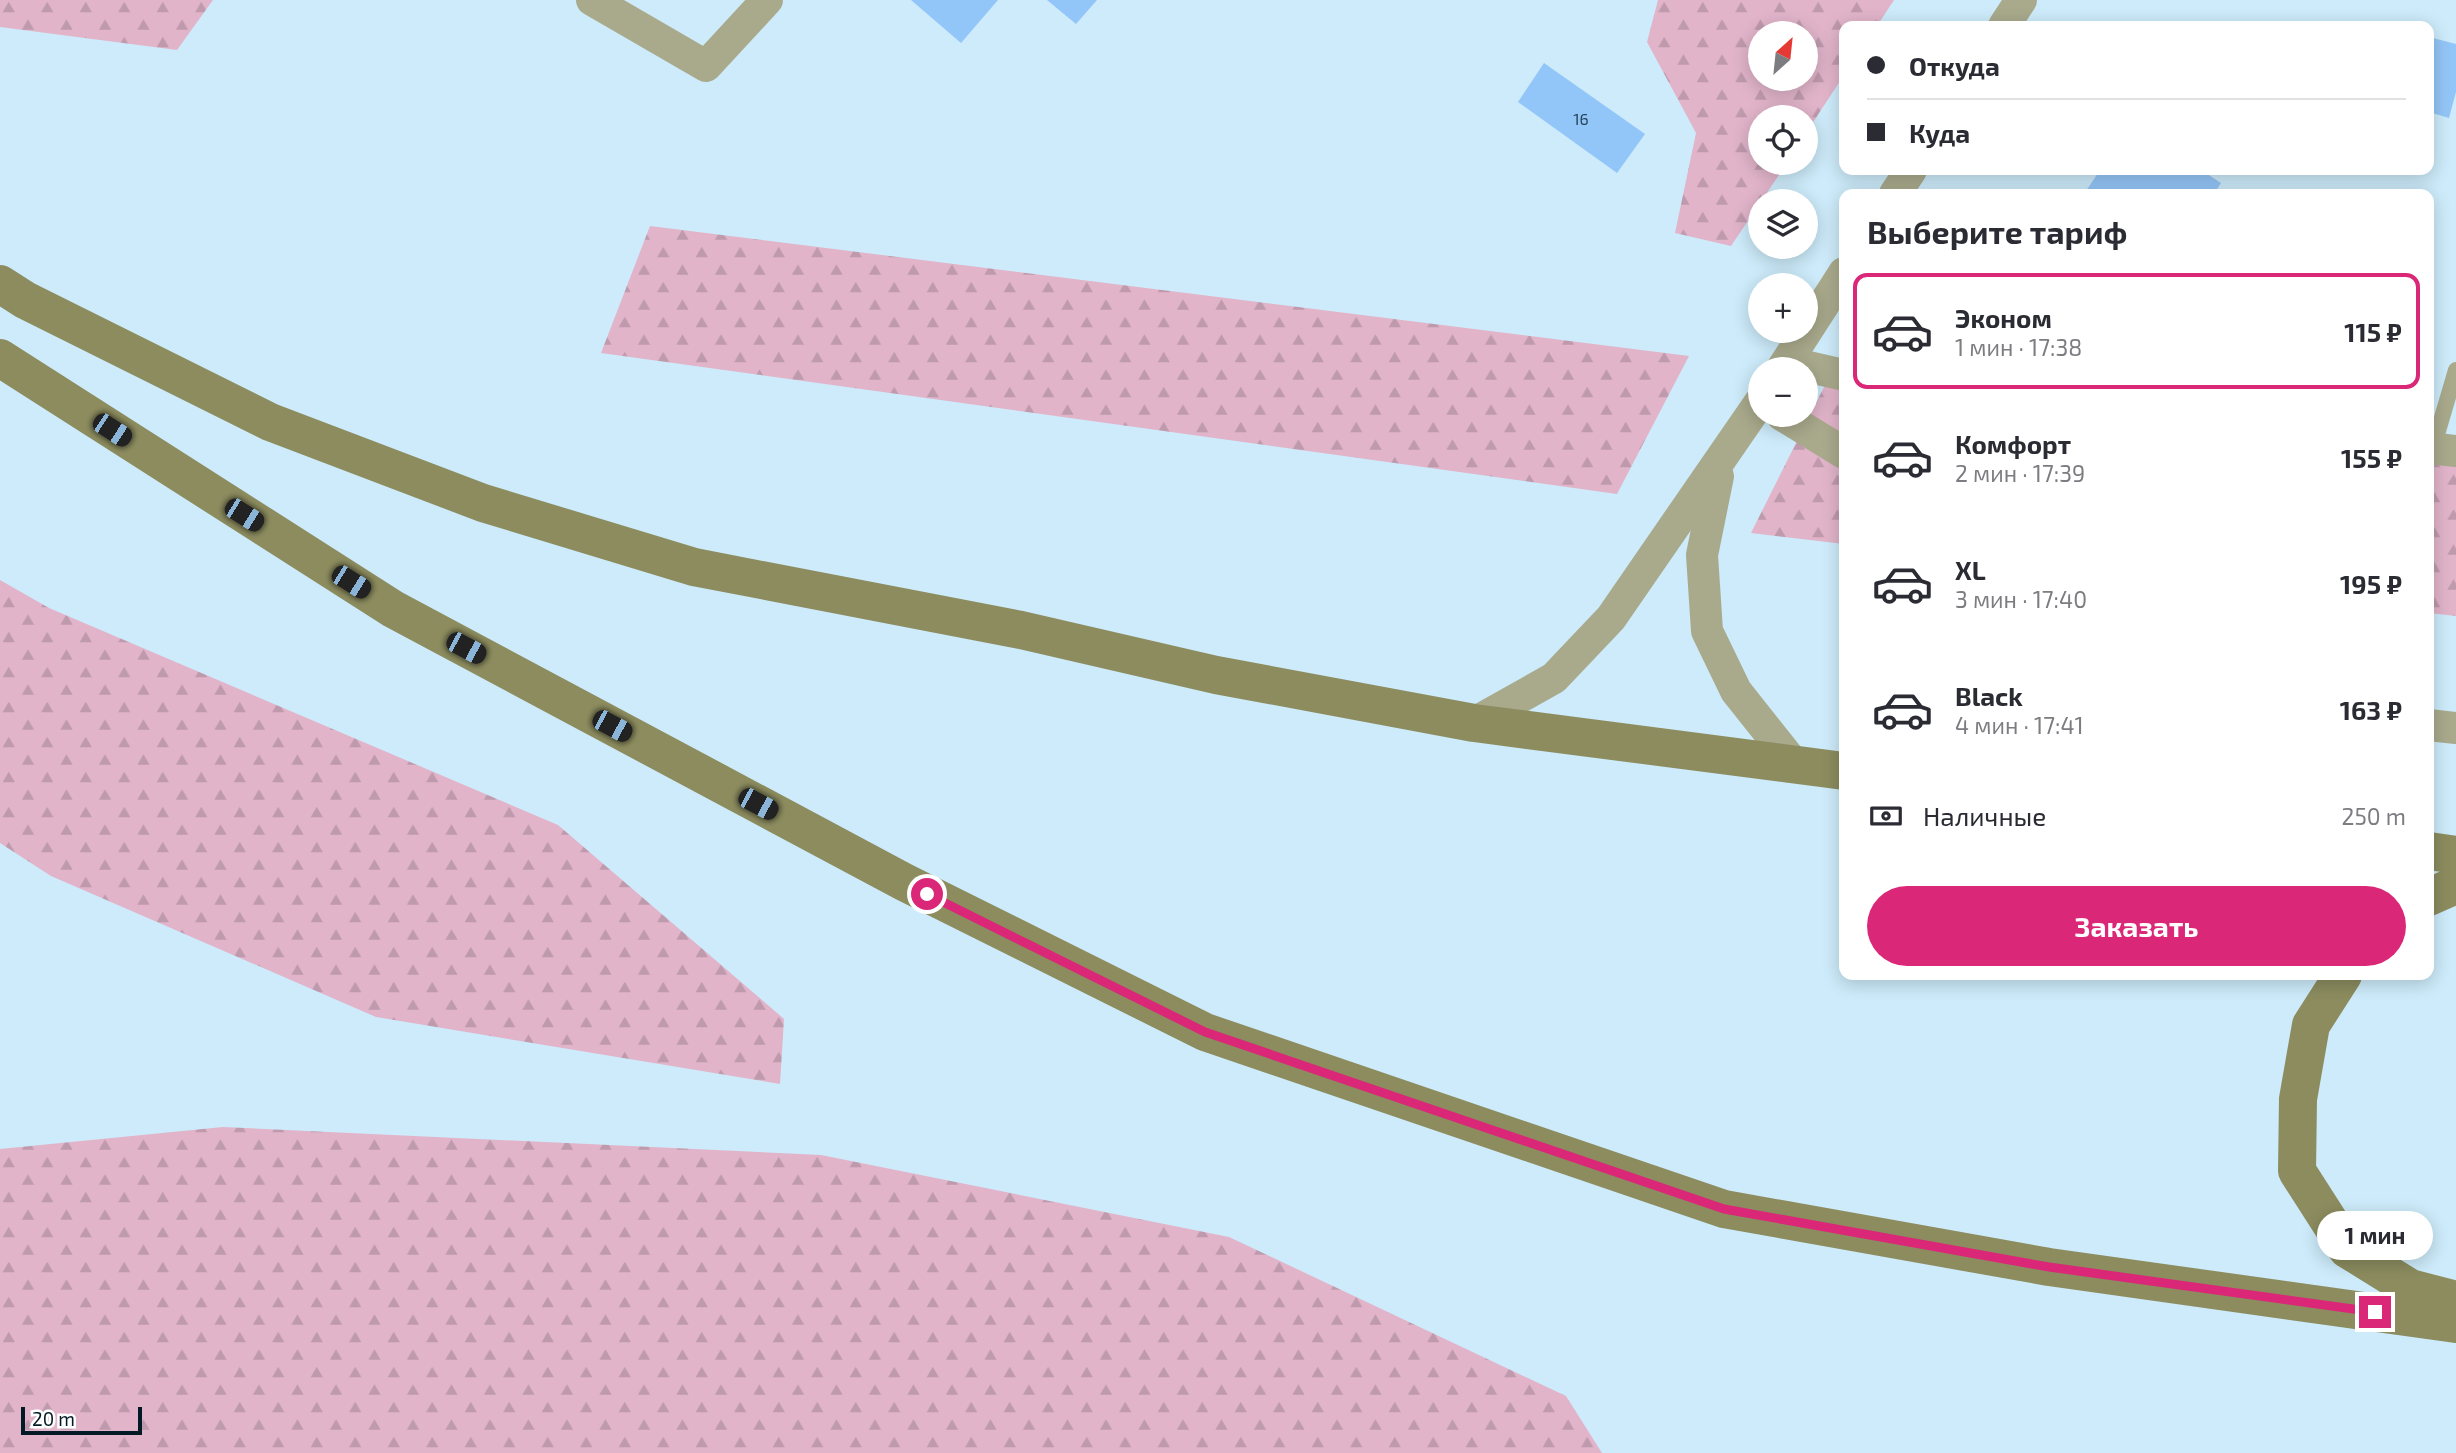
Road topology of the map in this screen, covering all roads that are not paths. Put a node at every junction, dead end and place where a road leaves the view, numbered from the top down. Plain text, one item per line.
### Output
1 (592, 0) edge
2 (768, 0) edge
3 (2021, 0) edge
4 (2007, 21) edge
5 (1839, 281) edge
6 (0, 284) edge
7 (1791, 357) edge
8 (0, 358) edge
9 (2456, 370) edge
10 (1818, 371) edge
11 (1839, 374) edge
12 (1748, 421) edge
13 (1802, 427) edge
14 (2439, 449) edge
15 (1839, 450) edge
16 (1720, 464) junction
17 (1474, 723) junction
18 (2434, 726) edge
19 (2456, 728) edge
20 (1794, 764) junction
21 (1839, 770) edge
22 (2434, 852) edge
23 (2456, 855) edge
24 (2456, 886) edge
25 (2434, 895) edge
26 (2340, 980) edge
27 (2456, 1300) edge
28 (2456, 1324) edge

1 - 2 street
3 - 4 street
5 - 7 street
6 - 17 main road
8 - 28 main road
9 - 14 lane
10 - 11 street
12 - 16 street
13 - 15 street
16 - 17 street
16 - 20 street
17 - 20 main road
18 - 19 street
20 - 21 main road
22 - 23 main road
24 - 25 main road
26 - 27 main road

